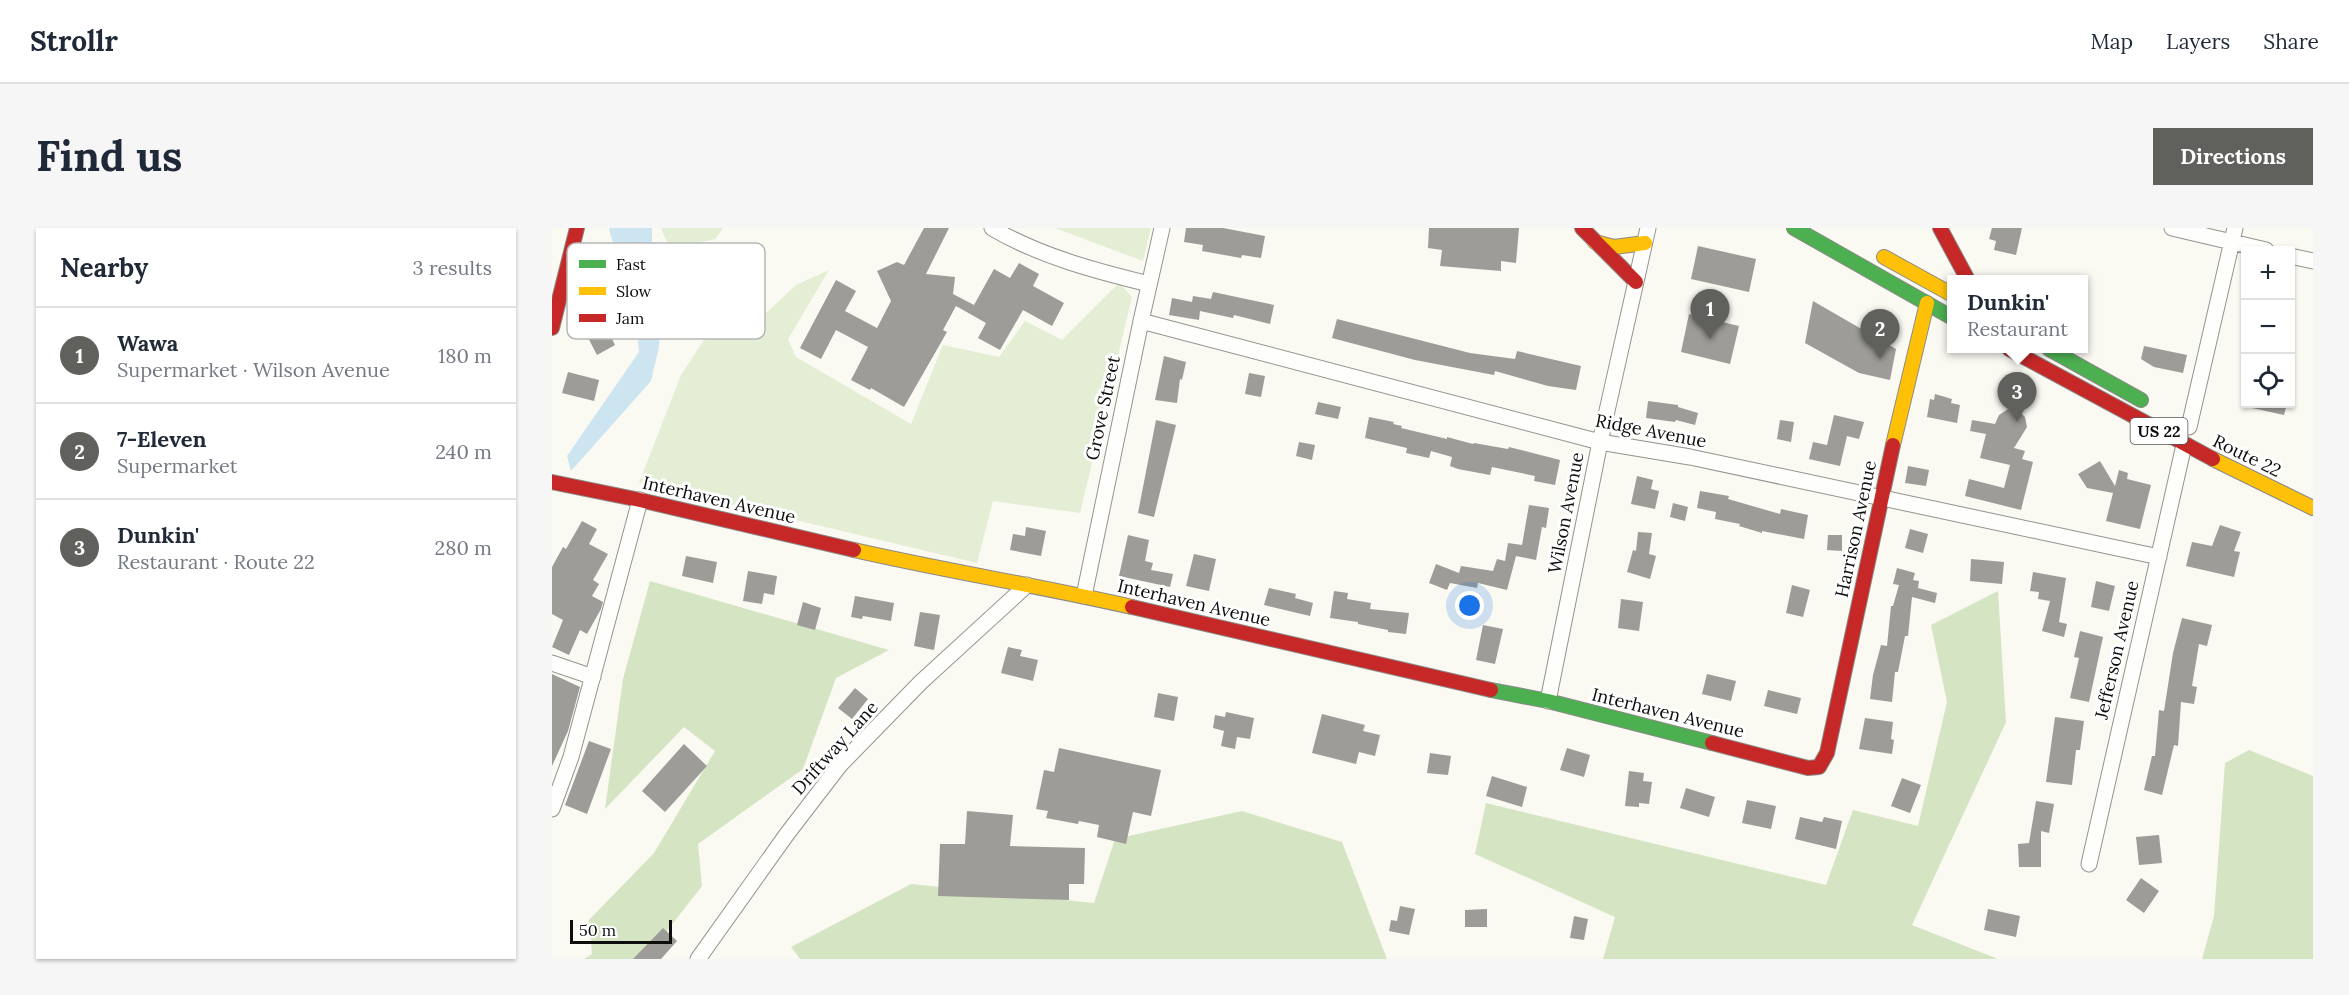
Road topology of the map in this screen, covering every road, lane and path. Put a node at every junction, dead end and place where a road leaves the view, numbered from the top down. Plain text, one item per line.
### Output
1 (577, 228) edge
2 (992, 228) edge
3 (1162, 228) edge
4 (1582, 228) edge
5 (1794, 228) edge
6 (2172, 228) edge
7 (1943, 230) edge
8 (1647, 235) edge
9 (2234, 236) edge
10 (1595, 242) junction
11 (573, 243) edge
12 (2257, 246) edge
13 (1872, 250) dead end
14 (2295, 257) edge
15 (2313, 261) edge
16 (567, 268) edge
17 (1966, 275) edge
18 (1636, 282) junction
19 (1149, 284) junction
20 (1947, 292) edge
21 (1927, 303) junction
22 (1947, 314) edge
23 (1141, 321) junction
24 (552, 328) edge
25 (2018, 353) edge
26 (2058, 353) edge
27 (2149, 405) dead end
28 (2189, 427) dead end
29 (1600, 442) junction
30 (2184, 445) junction
31 (552, 482) edge
32 (1881, 497) junction
33 (640, 500) junction
34 (2313, 508) edge
35 (2159, 557) junction
36 (1027, 585) junction
37 (1084, 596) junction
38 (552, 663) edge
39 (593, 677) junction
40 (1548, 701) junction
41 (1823, 763) joint
42 (552, 809) edge
43 (2088, 864) dead end
44 (698, 959) edge

1 - 11 main road
2 - 19 street
3 - 19 street, Grove Street
4 - 10 main road
5 - 21 main road
6 - 9 street
7 - 17 main road
8 - 10 main road
8 - 18 street, Wilson Avenue
9 - 12 street
9 - 28 street
10 - 18 main road
13 - 20 main road
14 - 15 street
16 - 24 main road
18 - 29 street, Wilson Avenue
19 - 23 street, Grove Street
21 - 22 main road
21 - 32 main road, Harrison Avenue
23 - 29 street, Ridge Avenue
23 - 37 street, Grove Street
25 - 30 main road, Route 22 / US 22
26 - 27 main road, US 22
29 - 32 street, Ridge Avenue
29 - 40 street, Wilson Avenue
30 - 34 main road, Route 22 / US 22
30 - 35 street, Jefferson Avenue
31 - 33 main road, Interhaven Avenue
32 - 35 street, Ridge Avenue
32 - 41 main road, Harrison Avenue
33 - 36 main road, Interhaven Avenue
33 - 39 street
35 - 43 street, Jefferson Avenue
36 - 37 main road, Interhaven Avenue
36 - 44 street, Driftway Lane
37 - 40 main road, Interhaven Avenue
38 - 39 street
39 - 42 street
40 - 41 main road, Interhaven Avenue

